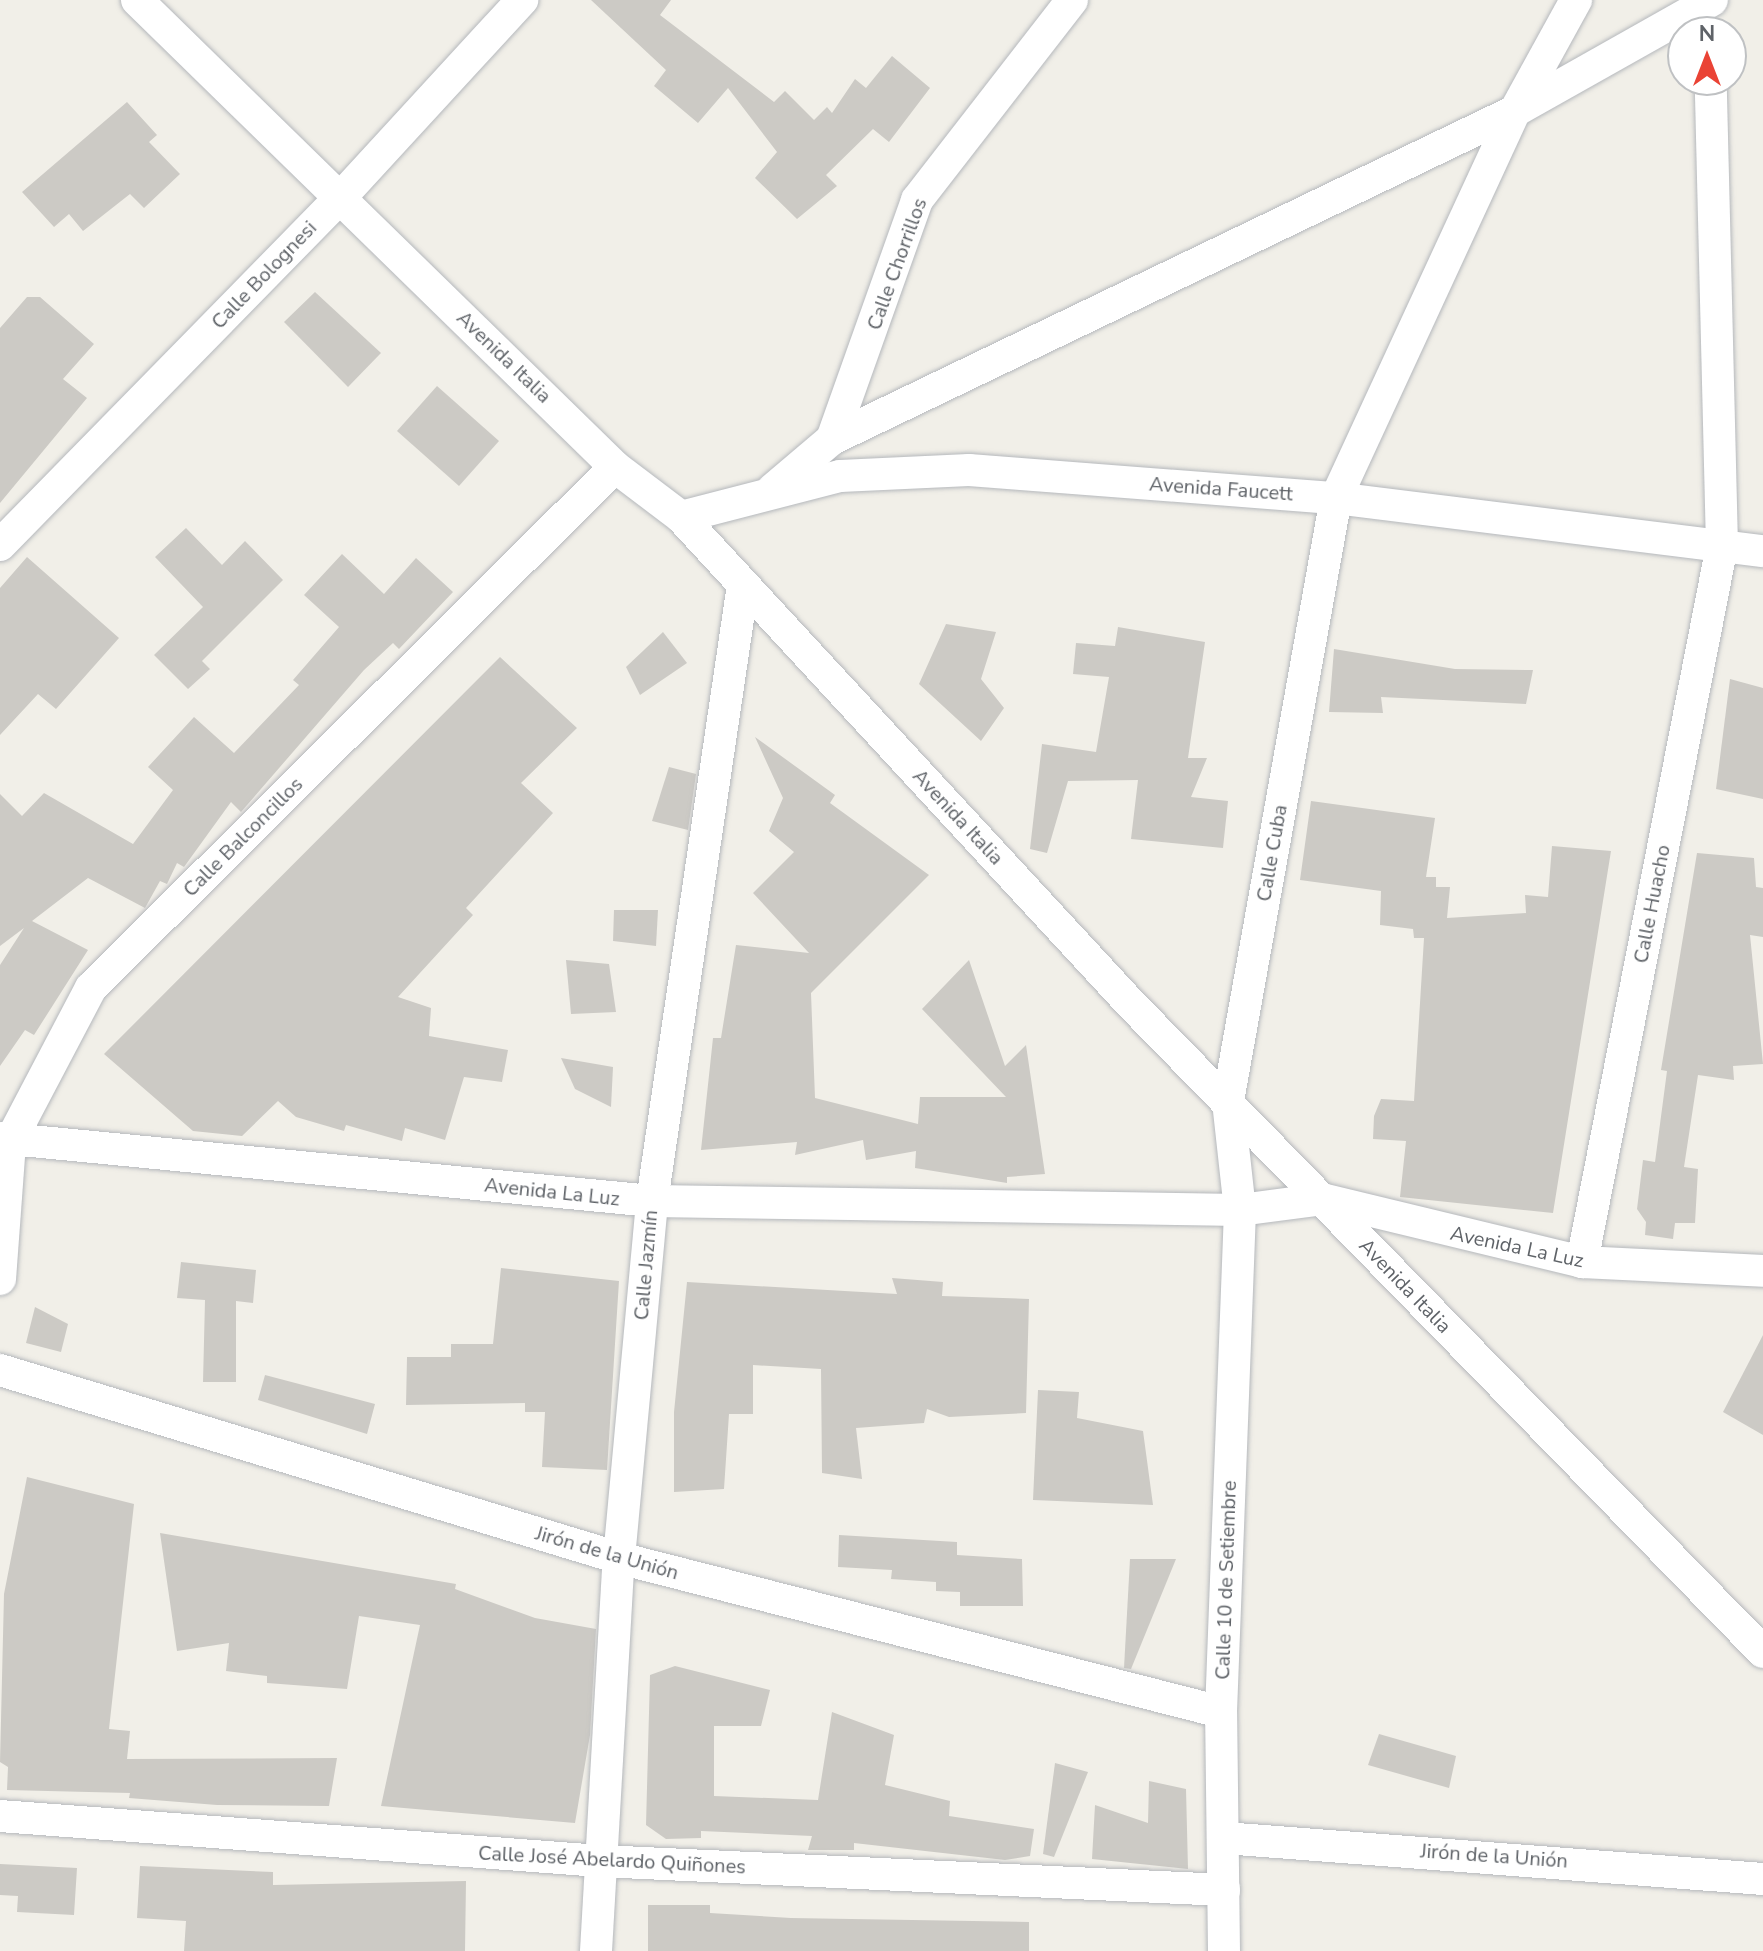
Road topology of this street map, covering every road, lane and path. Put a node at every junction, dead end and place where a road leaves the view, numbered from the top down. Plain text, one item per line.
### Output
1 (137, 0) edge
2 (522, 0) edge
3 (1072, 0) edge
4 (1576, 0) edge
5 (1710, 8) edge
6 (1711, 96) edge
7 (1515, 111) junction
8 (341, 197) junction
9 (832, 439) junction
10 (615, 467) junction
11 (766, 495) junction
12 (1336, 498) junction
13 (681, 517) junction
14 (0, 545) edge
15 (1722, 546) junction
16 (1763, 551) edge
17 (743, 585) junction
18 (1228, 1101) junction
19 (5, 1140) edge
20 (1322, 1199) junction
21 (652, 1201) junction
22 (1240, 1210) junction
23 (1582, 1262) junction
24 (1763, 1271) edge
25 (0, 1279) edge
26 (0, 1370) edge
27 (619, 1558) junction
28 (1763, 1652) edge
29 (1221, 1712) junction
30 (0, 1816) edge
31 (1224, 1838) junction
32 (600, 1861) junction
33 (1763, 1879) edge
34 (1224, 1890) junction
35 (596, 1951) edge
36 (1224, 1951) edge

1 - 8 street, Avenida Italia
2 - 8 street, Calle Bolognesi
3 - 9 street, Calle Chorrillos
4 - 7 street, Calle Cuba
5 - 7 street
6 - 15 street, Calle Huacho
7 - 9 street
7 - 12 street, Calle Cuba
8 - 10 street, Avenida Italia
8 - 14 street, Calle Bolognesi
9 - 11 street
10 - 13 street, Avenida Italia
10 - 19 street, Calle Balconcillos
11 - 12 street, Avenida Faucett
11 - 13 street, Avenida Faucett
12 - 15 street, Avenida Faucett
12 - 18 street, Calle Cuba
13 - 17 street, Avenida Italia
15 - 16 street, Avenida Faucett
15 - 23 street, Calle Huacho
17 - 18 street, Avenida Italia
17 - 21 street, Calle Jazmín
18 - 20 street, Avenida Italia
18 - 22 street, Calle Cuba
19 - 21 street, Avenida La Luz
19 - 25 street, Calle Balconcillos
20 - 22 street, Avenida La Luz
20 - 23 street, Avenida La Luz
20 - 28 street, Avenida Italia
21 - 22 street, Avenida La Luz
21 - 27 street, Calle Jazmín
22 - 29 street, Calle 10 de Setiembre
23 - 24 street, Avenida La Luz
26 - 27 street, Jirón de la Unión
27 - 29 street, Jirón de la Unión
27 - 32 street, Calle Jazmín
29 - 31 street, Calle 10 de Setiembre
30 - 32 street, Calle José Abelardo Quiñones
31 - 33 street, Jirón de la Unión
31 - 34 street, Calle 10 de Setiembre
32 - 34 street, Calle José Abelardo Quiñones
32 - 35 street, Calle Jazmín
34 - 36 street, Calle 10 de Setiembre

